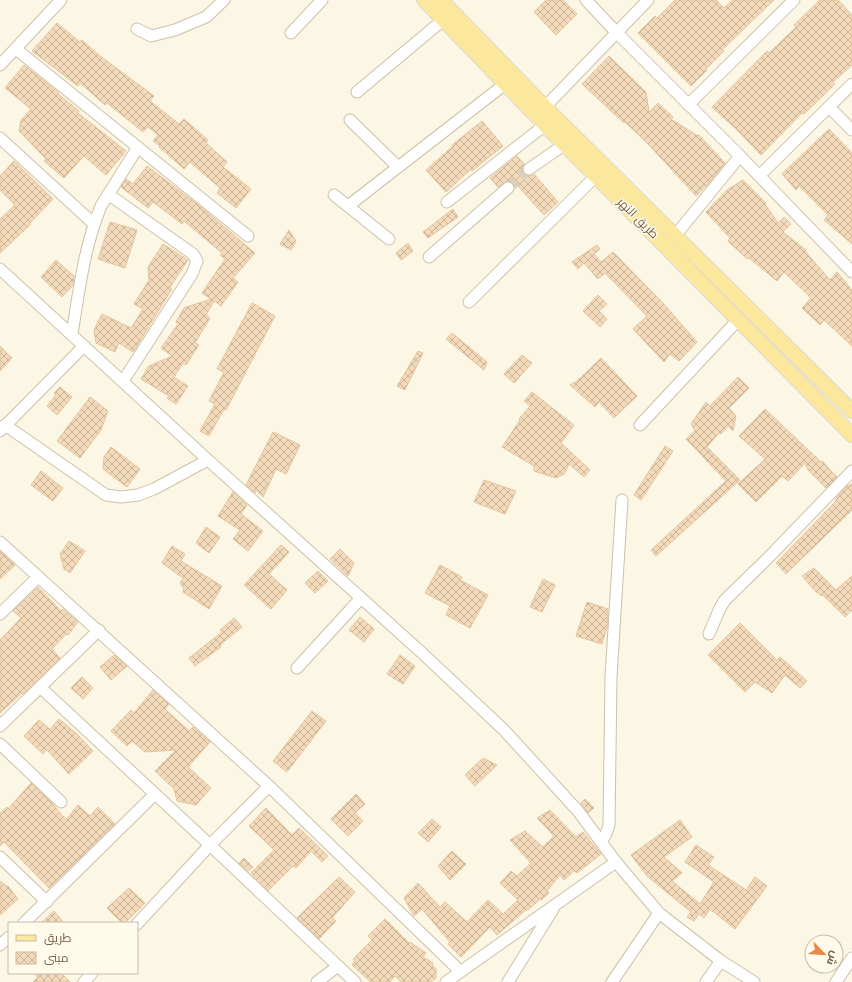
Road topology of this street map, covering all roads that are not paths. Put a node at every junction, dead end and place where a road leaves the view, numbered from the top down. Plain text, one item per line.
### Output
1 (61, 0) edge
2 (224, 0) edge
3 (322, 0) edge
4 (424, 0) edge
5 (440, 0) edge
6 (586, 0) edge
7 (648, 0) edge
8 (794, 0) edge
9 (443, 20) junction
10 (136, 29) dead end
11 (616, 32) junction
12 (291, 33) dead end
13 (16, 49) junction
14 (0, 65) edge
15 (505, 84) junction
16 (852, 84) edge
17 (357, 92) dead end
18 (688, 105) junction
19 (545, 107) junction
20 (829, 107) junction
21 (350, 120) dead end
22 (545, 125) junction
23 (852, 130) edge
24 (0, 138) edge
25 (565, 144) junction
26 (138, 147) junction
27 (740, 156) junction
28 (398, 167) junction
29 (530, 170) tunnel mouth
30 (596, 176) junction
31 (759, 176) junction
32 (508, 188) tunnel mouth
33 (108, 194) junction
34 (334, 195) dead end
35 (447, 202) dead end
36 (348, 206) junction
37 (94, 224) junction
38 (248, 236) dead end
39 (674, 237) junction
40 (389, 239) dead end
41 (430, 257) dead end
42 (1, 272) edge
43 (852, 272) edge
44 (469, 302) dead end
45 (738, 320) junction
46 (72, 334) junction
47 (84, 346) junction
48 (123, 382) junction
49 (852, 411) edge
50 (640, 425) dead end
51 (3, 428) edge
52 (852, 435) edge
53 (208, 460) junction
54 (852, 471) edge
55 (622, 500) dead end
56 (0, 542) edge
57 (38, 577) junction
58 (361, 598) junction
59 (0, 614) edge
60 (99, 630) junction
61 (709, 634) dead end
62 (297, 668) dead end
63 (40, 687) junction
64 (0, 726) edge
65 (0, 744) edge
66 (269, 786) junction
67 (155, 794) junction
68 (61, 802) dead end
69 (600, 841) junction
70 (210, 845) junction
71 (0, 857) edge
72 (616, 862) junction
73 (47, 902) junction
74 (556, 905) junction
75 (659, 913) junction
76 (25, 922) edge
77 (138, 923) edge
78 (8, 938) edge
79 (0, 945) edge
80 (852, 958) edge
81 (720, 960) junction
82 (338, 966) junction
83 (460, 971) junction
84 (91, 974) edge
85 (84, 982) edge
86 (317, 982) edge
87 (355, 982) edge
88 (446, 982) edge
89 (508, 982) edge
90 (612, 982) edge
91 (706, 982) edge
92 (754, 982) edge
93 (836, 982) edge

1 - 13 street
2 - 10 street
3 - 12 street
4 - 9 main road, طريق النهر
5 - 19 main road, طريق النهر
6 - 11 street
7 - 11 street
8 - 18 street
9 - 15 main road, طريق النهر
9 - 17 street
11 - 18 street
11 - 19 street
13 - 14 street
13 - 26 street
15 - 22 main road, طريق النهر
15 - 28 street
16 - 20 street
18 - 27 street
19 - 39 main road, طريق النهر
20 - 23 street
20 - 31 street
21 - 28 street
22 - 25 main road, طريق النهر
22 - 35 street
24 - 37 street
25 - 29 street
25 - 30 main road, طريق النهر
26 - 33 street
26 - 38 street
27 - 31 street
27 - 39 street
28 - 36 street
30 - 44 street
30 - 45 main road, طريق النهر
31 - 43 street
32 - 41 street
33 - 37 street
33 - 48 street
34 - 36 street
36 - 40 street
37 - 46 street
39 - 49 main road, طريق النهر
42 - 46 street
45 - 50 street
45 - 52 main road, طريق النهر
46 - 47 street
47 - 48 street
47 - 51 street
48 - 53 street
51 - 53 street
53 - 58 street
54 - 61 street
55 - 69 street
56 - 57 street
57 - 59 street
57 - 60 street
58 - 62 street
58 - 69 street
60 - 63 street
60 - 66 street
63 - 64 street
63 - 67 street
65 - 68 street
66 - 70 street
66 - 83 street
67 - 70 street
67 - 73 street
69 - 72 street
70 - 77 street
70 - 82 street
71 - 73 street
72 - 74 street
72 - 75 street
73 - 76 street
74 - 83 street
74 - 89 street
75 - 81 street
75 - 90 street
78 - 79 street
80 - 93 street
81 - 91 street
81 - 92 street
82 - 86 street
82 - 87 street
83 - 88 street
84 - 85 street

